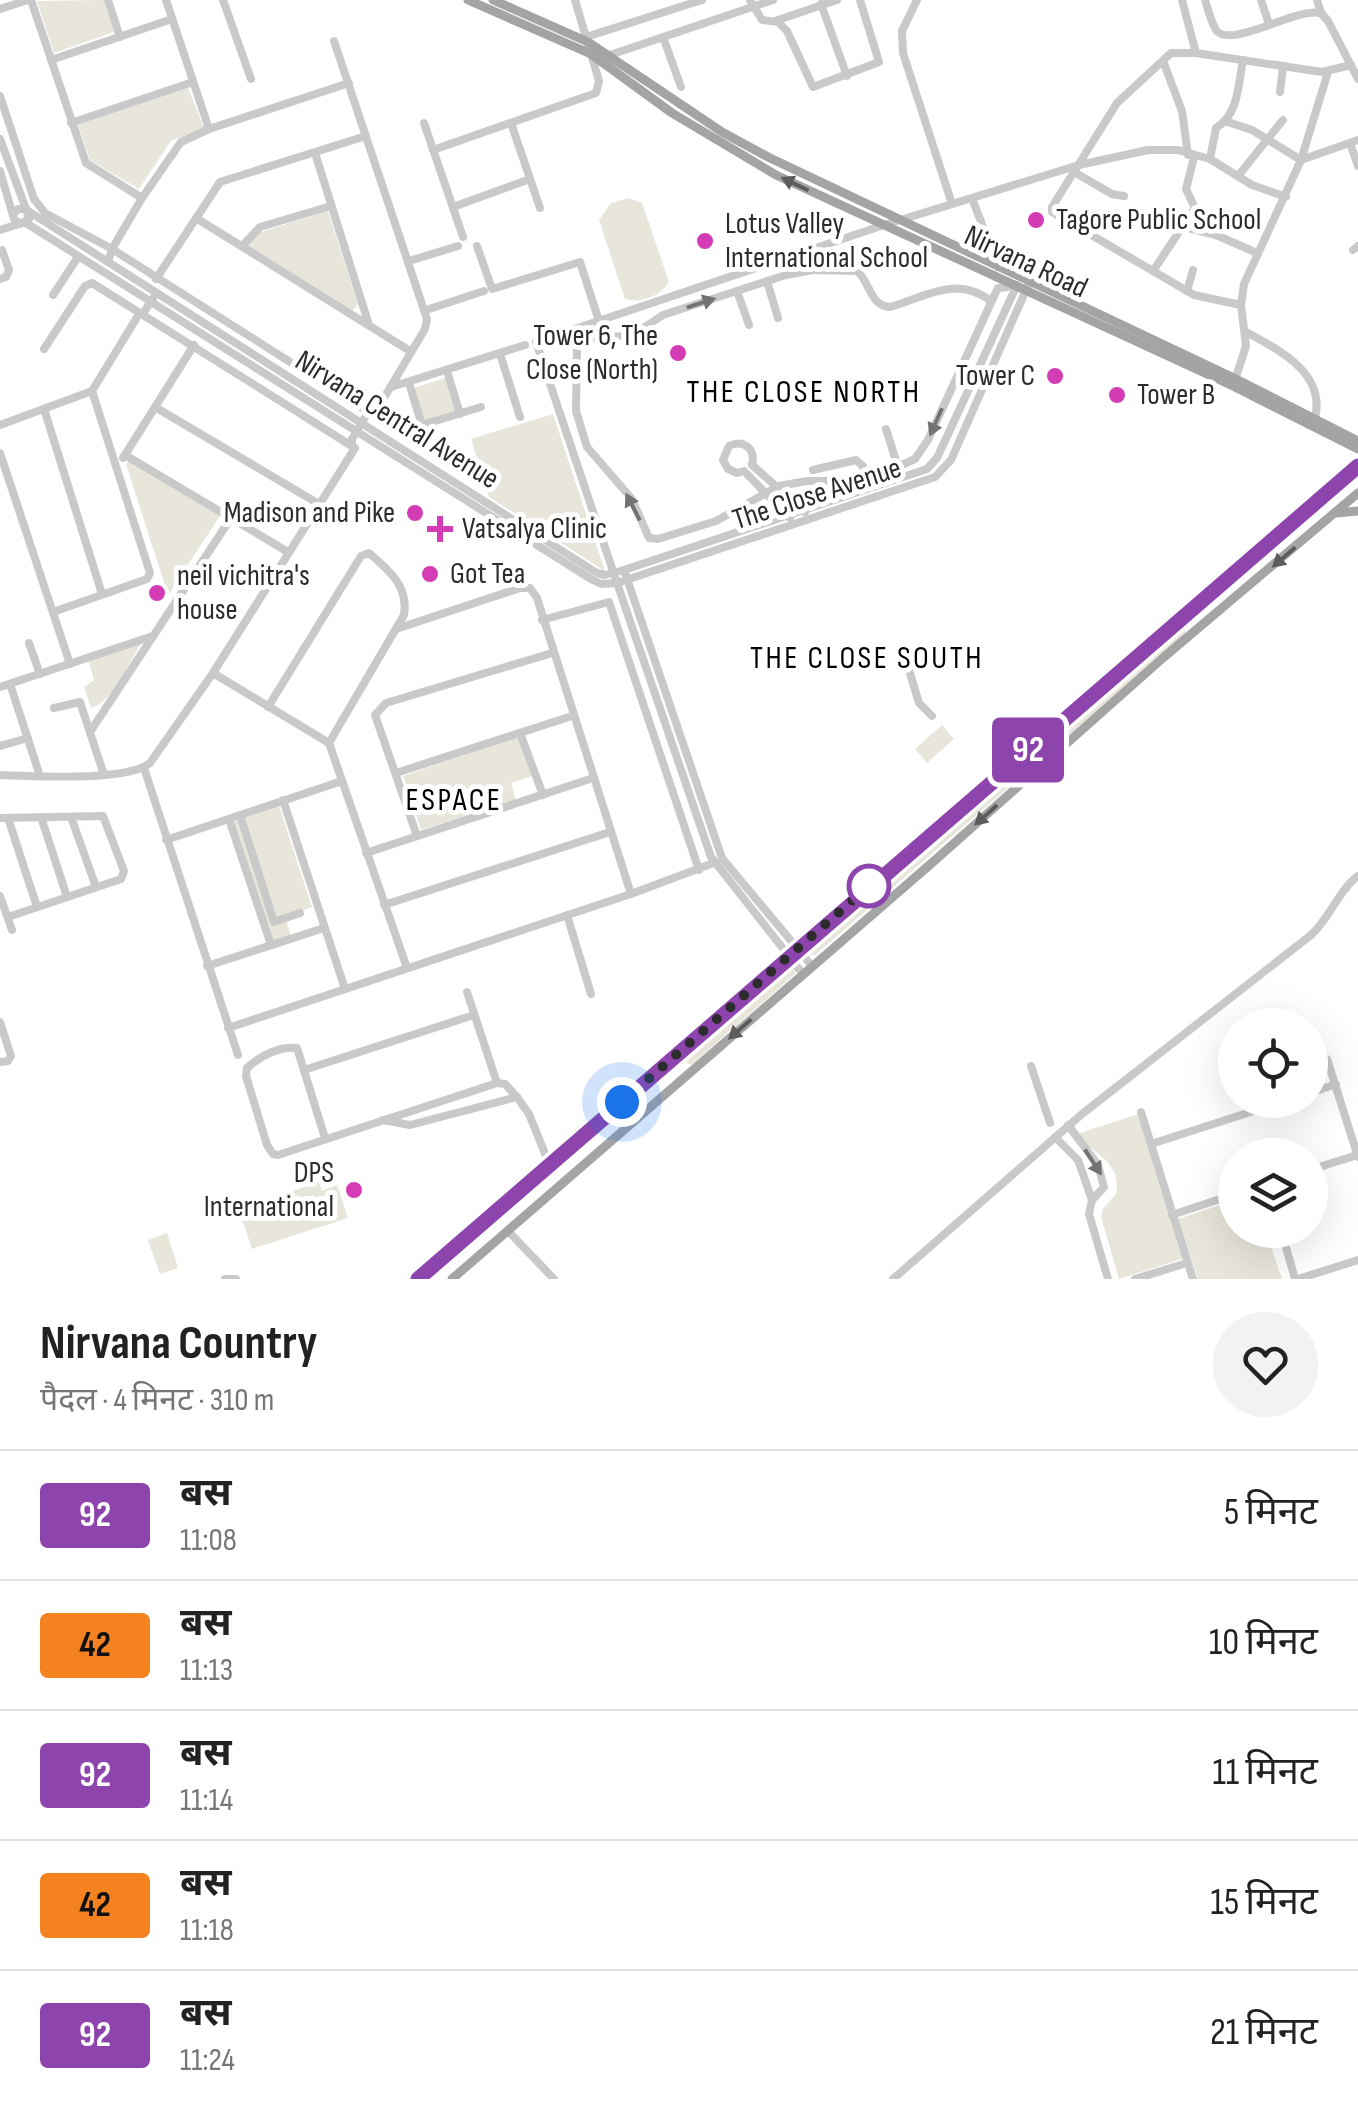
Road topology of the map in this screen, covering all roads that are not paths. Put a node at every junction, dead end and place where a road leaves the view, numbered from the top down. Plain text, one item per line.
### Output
1 (30, 0) edge
2 (108, 0) edge
3 (166, 0) edge
4 (223, 0) edge
5 (468, 0) edge
6 (493, 0) edge
7 (576, 0) edge
8 (702, 0) edge
9 (773, 0) edge
10 (837, 0) edge
11 (860, 0) edge
12 (917, 0) edge
13 (1184, 0) edge
14 (1205, 0) edge
15 (1260, 0) edge
16 (1317, 0) edge
17 (752, 4) edge
18 (821, 4) junction
19 (673, 5) edge
20 (0, 9) edge
21 (1320, 13) junction
22 (172, 19) junction
23 (774, 22) junction
24 (1269, 24) junction
25 (120, 37) junction
26 (663, 37) junction
27 (587, 39) junction
28 (334, 41) dead end
29 (1196, 53) junction
30 (590, 54) junction
31 (610, 54) junction
32 (51, 60) junction
33 (1243, 60) junction
34 (1163, 61) junction
35 (1350, 65) junction
36 (1282, 66) junction
37 (1328, 72) junction
38 (847, 76) junction
39 (1358, 78) edge
40 (251, 79) dead end
41 (193, 82) junction
42 (349, 83) junction
43 (681, 86) dead end
44 (1280, 92) dead end
45 (0, 96) edge
46 (1283, 120) dead end
47 (1228, 122) junction
48 (72, 123) junction
49 (424, 123) dead end
50 (511, 123) junction
51 (209, 130) junction
52 (366, 136) junction
53 (0, 138) edge
54 (1268, 141) junction
55 (1354, 142) edge
56 (433, 150) junction
57 (315, 153) junction
58 (1191, 156) junction
59 (1210, 160) junction
60 (1301, 160) junction
61 (1358, 166) edge
62 (1077, 168) junction
63 (0, 170) edge
64 (1238, 176) junction
65 (530, 179) junction
66 (1124, 196) dead end
67 (142, 198) junction
68 (972, 198) junction
69 (1286, 198) junction
70 (952, 204) junction
71 (331, 206) junction
72 (453, 207) junction
73 (540, 208) dead end
74 (27, 210) junction
75 (196, 218) junction
76 (18, 219) junction
77 (0, 220) edge
78 (900, 220) junction
79 (884, 225) junction
80 (1184, 227) junction
81 (0, 230) edge
82 (464, 236) dead end
83 (242, 246) junction
84 (458, 246) dead end
85 (477, 246) dead end
86 (112, 249) junction
87 (2, 250) edge
88 (1256, 253) junction
89 (78, 257) junction
90 (104, 260) junction
91 (410, 261) junction
92 (998, 267) junction
93 (1193, 270) dead end
94 (1153, 272) junction
95 (0, 278) edge
96 (156, 279) junction
97 (767, 281) junction
98 (1021, 283) junction
99 (153, 291) junction
100 (484, 291) dead end
101 (737, 291) junction
102 (1187, 291) junction
103 (53, 295) dead end
104 (147, 300) junction
105 (991, 301) junction
106 (1241, 304) junction
107 (426, 310) junction
108 (140, 314) junction
109 (778, 318) dead end
110 (599, 321) junction
111 (749, 325) dead end
112 (369, 326) junction
113 (1246, 332) junction
114 (194, 345) junction
115 (524, 346) dead end
116 (44, 349) dead end
117 (410, 352) junction
118 (500, 354) junction
119 (447, 371) junction
120 (1235, 383) junction
121 (410, 384) junction
122 (391, 387) junction
123 (92, 392) junction
124 (155, 407) junction
125 (481, 407) dead end
126 (44, 409) junction
127 (372, 414) junction
128 (460, 414) junction
129 (520, 417) dead end
130 (1315, 418) junction
131 (0, 425) edge
132 (422, 426) junction
133 (886, 429) dead end
134 (362, 430) junction
135 (1358, 441) edge
136 (352, 446) junction
137 (1358, 448) edge
138 (430, 451) dead end
139 (0, 454) edge
140 (126, 456) junction
141 (118, 466) junction
142 (1358, 466) edge
143 (898, 467) junction
144 (927, 469) junction
145 (814, 470) dead end
146 (863, 477) junction
147 (935, 477) junction
148 (779, 486) junction
149 (897, 486) junction
150 (767, 492) junction
151 (1358, 493) edge
152 (863, 497) junction
153 (319, 504) junction
154 (1358, 511) edge
155 (805, 512) junction
156 (1335, 513) junction
157 (789, 516) junction
158 (1300, 517) junction
159 (231, 518) junction
160 (813, 519) junction
161 (797, 524) junction
162 (1312, 534) junction
163 (288, 552) junction
164 (626, 575) junction
165 (615, 578) junction
166 (102, 594) junction
167 (53, 612) junction
168 (1188, 612) junction
169 (542, 620) junction
170 (1201, 626) junction
171 (396, 629) junction
172 (153, 636) junction
173 (29, 643) dead end
174 (552, 653) junction
175 (70, 664) junction
176 (908, 670) dead end
177 (213, 673) junction
178 (40, 674) junction
179 (5, 685) edge
180 (268, 707) junction
181 (54, 708) dead end
182 (572, 716) junction
183 (932, 716) dead end
184 (90, 732) junction
185 (520, 733) junction
186 (28, 738) junction
187 (329, 743) junction
188 (0, 746) edge
189 (144, 768) junction
190 (396, 772) junction
191 (0, 775) edge
192 (104, 775) junction
193 (40, 776) junction
194 (593, 778) junction
195 (342, 781) junction
196 (542, 795) junction
197 (283, 800) junction
198 (240, 815) junction
199 (40, 817) junction
200 (71, 817) junction
201 (4, 818) edge
202 (229, 818) junction
203 (610, 832) junction
204 (417, 836) junction
205 (166, 840) junction
206 (366, 853) junction
207 (721, 864) junction
208 (700, 870) junction
209 (1358, 876) edge
210 (96, 887) junction
211 (630, 894) junction
212 (0, 896) edge
213 (66, 897) junction
214 (384, 905) junction
215 (38, 907) junction
216 (300, 913) dead end
217 (567, 915) junction
218 (8, 917) junction
219 (270, 923) junction
220 (324, 928) junction
221 (12, 930) dead end
222 (272, 945) junction
223 (792, 953) junction
224 (206, 966) junction
225 (812, 966) junction
226 (406, 968) junction
227 (803, 974) junction
228 (345, 989) junction
229 (467, 992) dead end
230 (591, 994) dead end
231 (474, 1015) junction
232 (0, 1022) edge
233 (228, 1028) junction
234 (238, 1055) dead end
235 (1328, 1058) dead end
236 (0, 1062) edge
237 (1032, 1066) dead end
238 (304, 1070) junction
239 (497, 1082) junction
240 (1336, 1084) junction
241 (1328, 1087) edge
242 (518, 1097) junction
243 (1140, 1112) dead end
244 (1232, 1118) edge
245 (382, 1120) junction
246 (1050, 1123) dead end
247 (1068, 1125) junction
248 (1055, 1137) junction
249 (325, 1138) junction
250 (1151, 1144) junction
251 (1358, 1156) edge
252 (1328, 1165) edge
253 (550, 1166) junction
254 (1092, 1200) junction
255 (1218, 1200) edge
256 (1172, 1215) junction
257 (508, 1231) junction
258 (1286, 1248) edge
259 (1358, 1260) edge
260 (1187, 1263) junction
261 (225, 1279) edge
262 (236, 1279) edge
263 (418, 1279) edge
264 (452, 1279) edge
265 (554, 1279) edge
266 (893, 1279) edge
267 (1108, 1279) edge
268 (1135, 1279) edge
269 (1192, 1279) edge
270 (1296, 1279) edge

1 - 20 street
1 - 32 street
2 - 25 street
3 - 22 street
4 - 40 street
5 - 30 main road, Nirvana Road
6 - 27 main road, Nirvana Road
7 - 27 street
8 - 19 street
9 - 17 street
10 - 18 street
11 - 38 street
12 - 70 street
13 - 29 street
14 - 24 street
15 - 24 street
16 - 21 street
17 - 23 street
17 - 26 street
18 - 23 street
18 - 38 street
19 - 27 street
21 - 24 street
21 - 35 street
22 - 25 street
22 - 41 street
23 - 38 street
25 - 32 street
26 - 31 street
26 - 43 street
27 - 30 street
27 - 31 main road, Nirvana Road
28 - 42 street
29 - 33 street
29 - 34 street
30 - 50 street
79 -> 30 main road, Nirvana Road
31 - 78 main road, Nirvana Road
32 - 48 street
33 - 36 street
33 - 47 street
34 - 58 street
34 - 62 street
35 - 37 street
35 - 39 street
36 - 37 street
36 - 44 street
37 - 60 street
41 - 48 street
41 - 51 street
42 - 51 street
42 - 52 street
45 - 86 street
46 - 54 street
47 - 54 street
47 - 59 street
48 - 67 street
49 - 56 street
50 - 56 street
50 - 65 street
51 - 67 street
52 - 57 street
52 - 91 street
53 - 74 street
54 - 60 street
54 - 64 street
55 - 60 street
55 - 61 street
56 - 72 street
57 - 71 street
57 - 75 street
58 - 59 street
58 - 62 street
58 - 80 street
59 - 64 street
60 - 69 street
62 - 66 street
62 - 68 street
62 - 94 street
63 - 76 street
64 - 69 street
65 - 72 street
65 - 73 street
67 - 86 street
68 - 70 street
68 - 92 street
69 - 88 street
70 - 78 street
71 - 83 street
71 - 112 street
72 - 82 street
74 - 76 street
74 - 76 street
74 - 90 street, Nirvana Central Avenue
75 - 83 street
75 - 96 street
76 - 77 street
76 - 81 street
76 - 89 street, Nirvana Central Avenue
78 - 79 street
78 - 92 main road, Nirvana Road
79 - 98 main road, Nirvana Road
79 - 110 street
80 - 88 street
80 - 94 street
83 - 112 street
84 - 91 street
85 - 110 street
86 - 90 street
86 - 96 street
87 - 95 street
88 - 106 street
89 - 103 street
89 - 104 street, Nirvana Central Avenue
90 - 99 street, Nirvana Central Avenue
91 - 107 street
92 - 98 main road, Nirvana Road
93 - 102 street
94 - 102 street
96 - 127 street
97 - 101 street
97 - 105 street
97 - 109 street
98 - 105 street
98 - 120 main road, Nirvana Road
98 - 144 street, The Close Avenue
98 - 147 street, The Close Avenue
99 - 104 street
99 - 134 street, Nirvana Central Avenue
100 - 107 street
101 - 111 street
150 -> 101 street
102 - 106 street
104 - 108 street
104 - 134 street, Nirvana Central Avenue
105 -> 143 street
106 - 113 street
107 - 117 street
108 - 114 street
108 - 116 street
108 - 123 street
110 - 165 street
112 - 117 street
113 - 120 street
113 - 130 street
114 - 124 street
114 - 136 street
115 - 118 street
117 - 122 street
118 - 119 street
118 - 129 street
119 - 121 street
119 - 128 street
120 - 130 main road, Nirvana Road
120 - 137 main road, Nirvana Road
121 - 122 street
121 - 132 street
122 - 127 street
123 - 126 street
123 - 141 street
124 - 140 street
124 - 153 street
125 - 128 street
126 - 131 street
126 - 166 street
127 - 134 street
128 - 132 street
130 - 135 main road, Nirvana Road
132 - 138 street
133 - 143 street
134 - 136 street
134 - 165 street, Nirvana Central Avenue
136 - 153 street
139 - 167 street
140 - 141 street
140 - 159 street
141 - 166 street
142 - 158 main road
143 - 146 street
144 - 147 street
144 - 149 street, The Close Avenue
145 - 146 street
146 - 148 street
147 - 149 street, The Close Avenue
148 - 150 street
148 - 150 street
148 - 155 street
149 - 152 street, The Close Avenue
150 - 157 street
151 - 156 main road
152 - 155 street, The Close Avenue
152 - 160 street, The Close Avenue
153 - 163 street
154 - 156 main road
155 - 157 street, The Close Avenue
155 - 160 street
156 - 162 main road
157 - 161 street
157 - 164 street, The Close Avenue
158 - 162 main road
158 - 168 main road
159 - 163 street
159 - 172 street
160 - 161 street, The Close Avenue
161 - 164 street, The Close Avenue
162 -> 170 main road
163 - 177 street
164 - 165 street
164 - 207 street
165 - 207 street
166 - 167 street
167 - 175 street
168 - 170 main road
168 - 223 main road
169 - 171 street
169 - 174 street
169 - 208 street
170 -> 225 main road
171 - 180 street
171 - 187 street
172 - 175 street
172 - 184 street
173 - 178 street
174 - 182 street
174 - 190 street
175 - 178 street
176 - 183 street
177 - 180 street
177 - 189 street
178 - 179 street
179 - 186 street
180 - 187 street
181 - 184 street
182 - 185 street
182 - 194 street
184 - 192 street
185 - 190 street
185 - 196 street
186 - 188 street
186 - 193 street
187 - 195 street
189 - 192 street
189 - 205 street
190 - 204 street
191 - 193 street
192 - 193 street
194 - 196 street
194 - 203 street
195 - 197 street
195 - 206 street
196 - 204 street
197 - 198 street
197 - 220 street
198 - 202 street
198 - 219 street
199 - 200 street
199 - 201 street
199 - 213 street
200 - 210 street
200 - 210 street
201 - 215 street
202 - 205 street
202 - 219 street
203 - 211 street
203 - 214 street
204 - 206 street
205 - 224 street
206 - 214 street
207 - 208 street
207 - 223 street
208 - 211 street
209 - 247 street
210 - 213 street
211 - 217 street
212 - 218 street
213 - 215 street
214 - 226 street
215 - 218 street
216 - 219 street
217 - 226 street
217 - 230 street
218 - 221 street
219 - 222 street
220 - 222 street
220 - 228 street
222 - 224 street
223 - 225 street
223 - 227 street
223 - 253 main road
224 - 233 street
225 - 227 main road
226 - 228 street
227 -> 257 main road
228 - 233 street
229 - 231 street
231 - 238 street
231 - 239 street
232 - 236 street
233 - 234 street
235 - 240 street
237 - 246 street
238 - 249 street
238 - 249 street
239 - 242 street
239 - 245 street
240 - 241 street
240 - 251 street
242 - 245 street
242 - 253 street
243 - 250 street
244 - 250 street
245 - 249 street
247 - 248 street
247 -> 254 street
248 - 254 street
248 - 266 street
250 - 256 street
251 - 252 street
253 - 263 main road
254 - 267 street
255 - 256 street
256 - 260 street
257 - 264 main road
257 - 265 street
258 - 270 street
259 - 270 street
260 - 268 street
260 - 269 street
261 - 262 street

